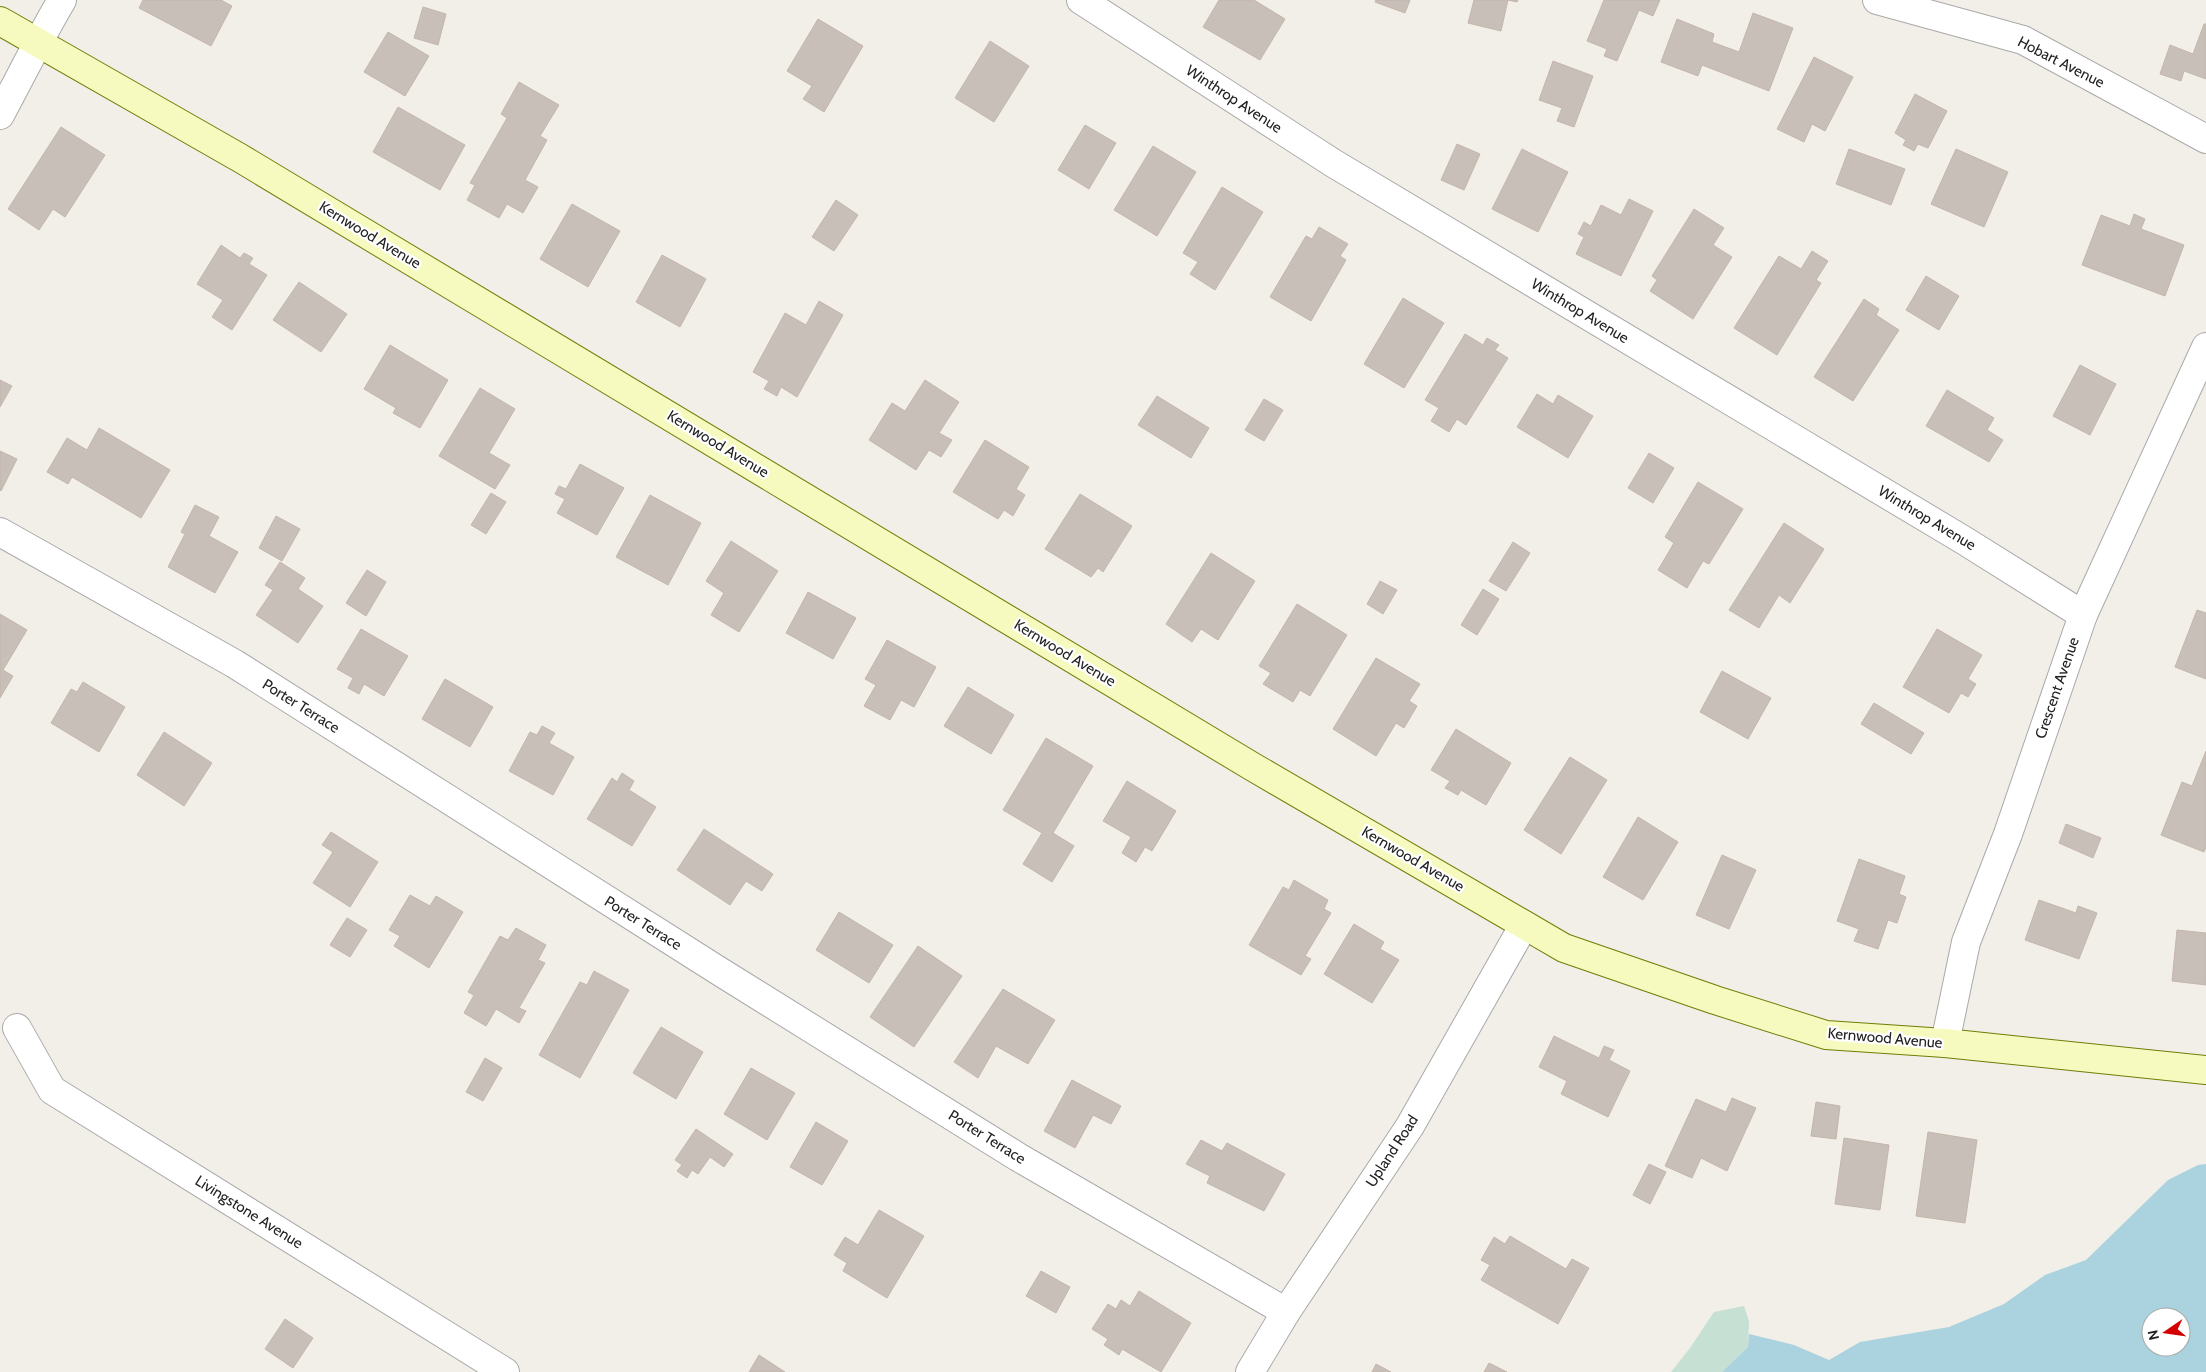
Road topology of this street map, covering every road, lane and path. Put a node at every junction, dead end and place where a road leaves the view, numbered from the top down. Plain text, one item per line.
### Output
1 (62, 0) edge
2 (1081, 0) edge
3 (1877, 0) edge
4 (0, 21) edge
5 (38, 41) junction
6 (0, 114) edge
7 (2206, 139) edge
8 (2206, 347) edge
9 (0, 532) edge
10 (2082, 615) junction
11 (1524, 925) junction
12 (18, 1028) dead end
13 (1945, 1043) junction
14 (2206, 1070) edge
15 (1286, 1312) junction
16 (505, 1372) edge
17 (1250, 1372) edge

1 - 5 street
2 - 10 street, Winthrop Avenue
3 - 7 street, Hobart Avenue
4 - 5 main road, Kernwood Avenue
5 - 6 street
5 - 11 main road, Kernwood Avenue
8 - 10 street, Crescent Avenue
9 - 15 street, Porter Terrace
10 - 13 street, Crescent Avenue
11 - 13 main road, Kernwood Avenue
11 - 15 street, Upland Road
12 - 16 street, Livingstone Avenue
13 - 14 main road, Kernwood Avenue
15 - 17 street, Upland Road

